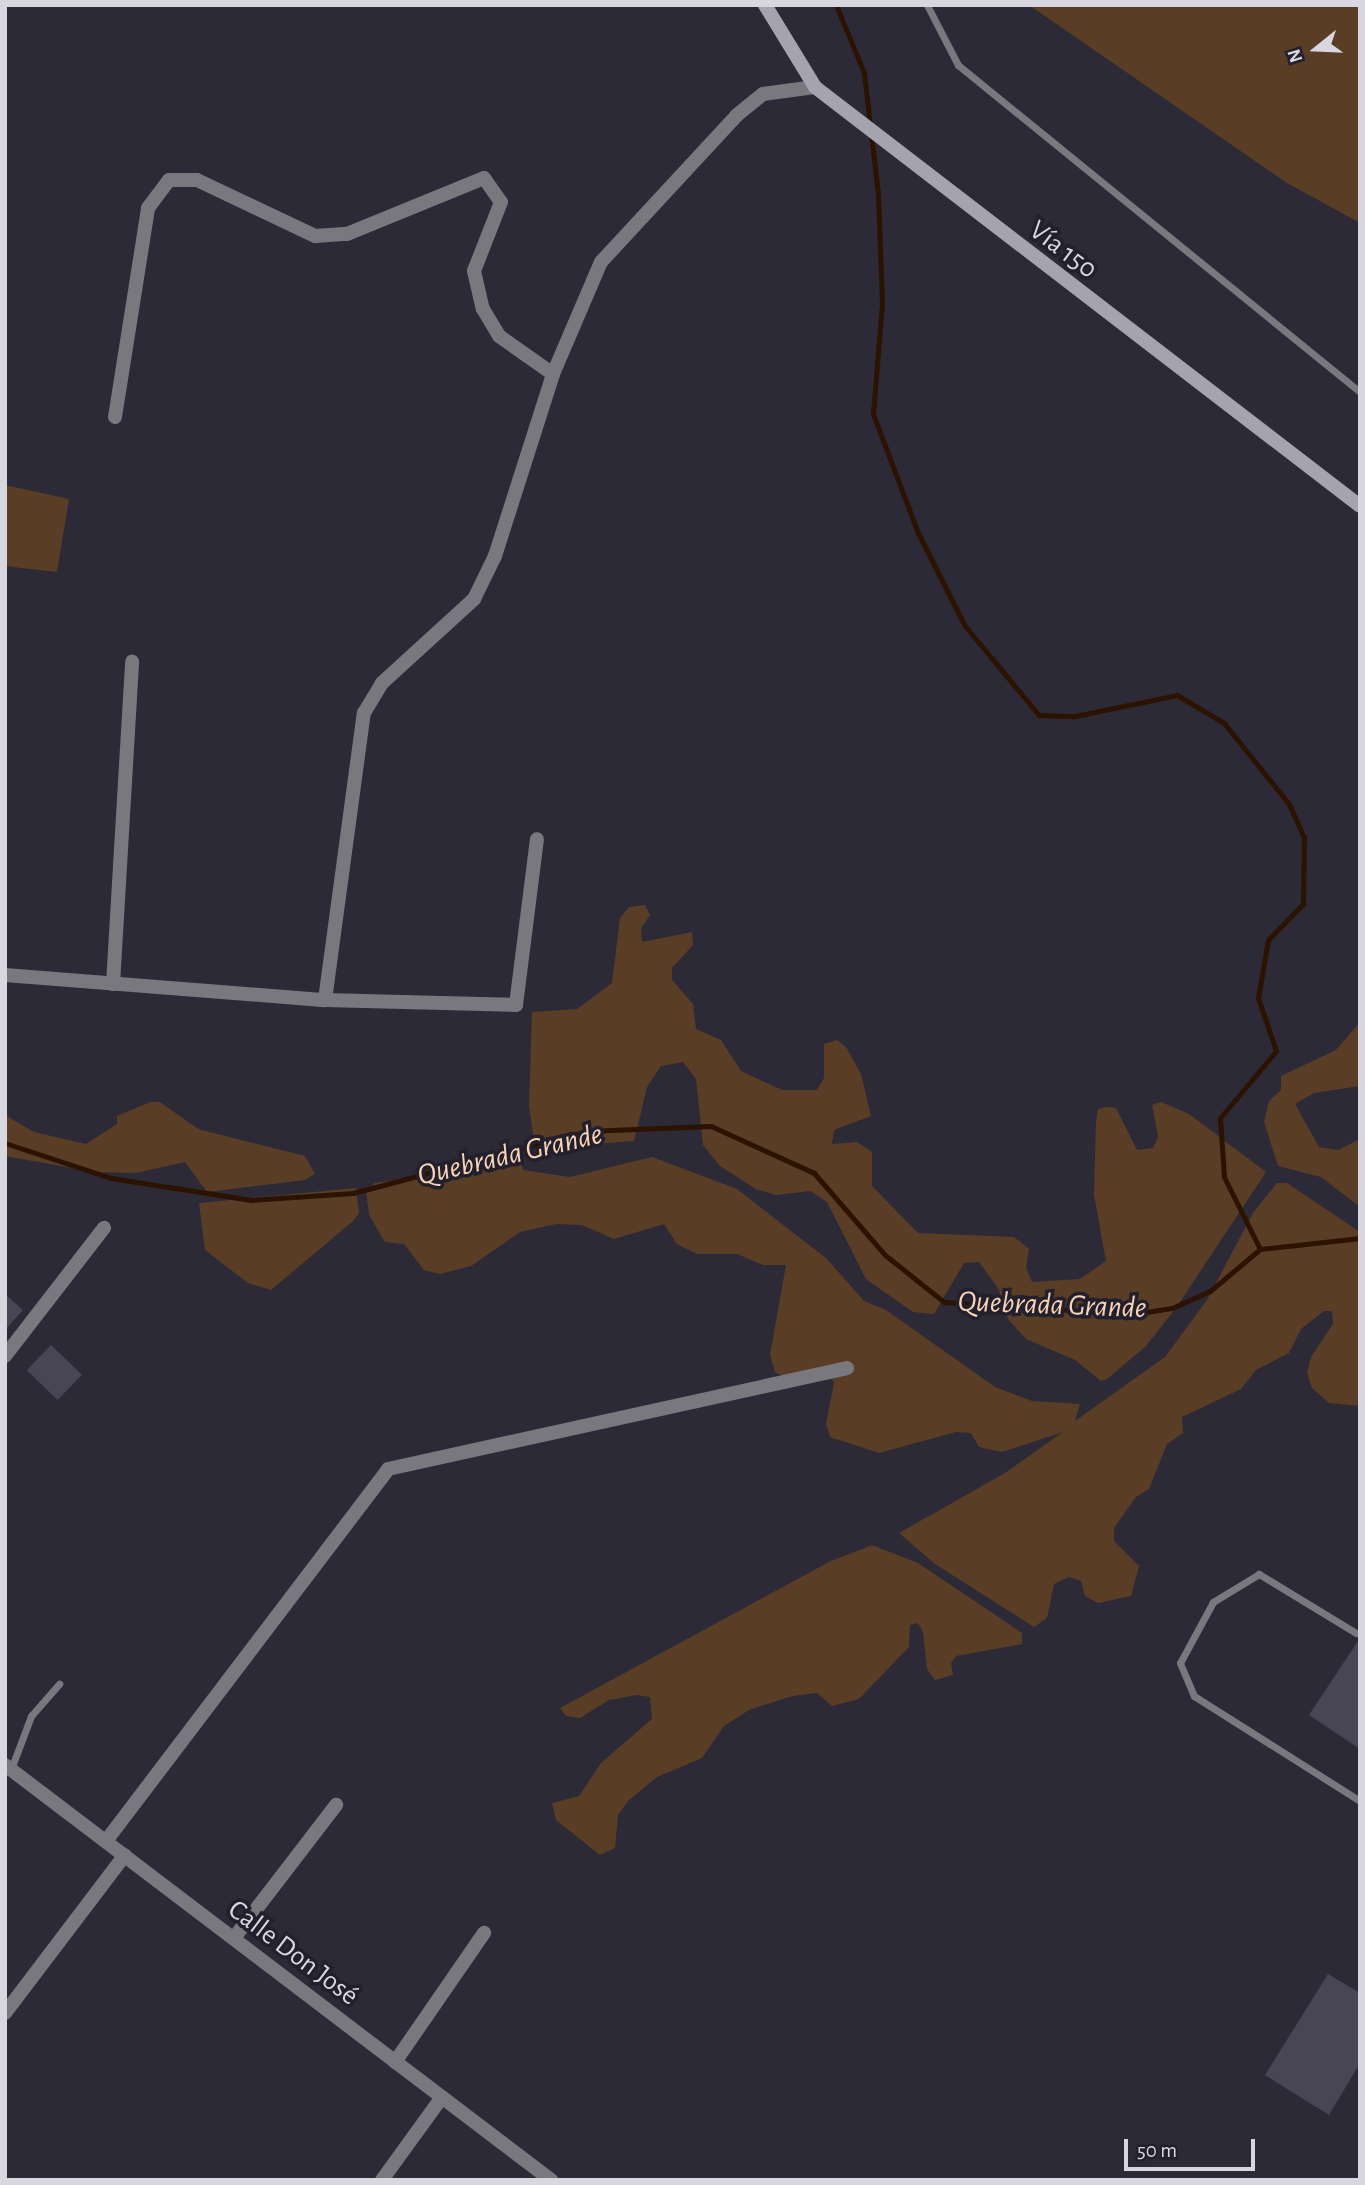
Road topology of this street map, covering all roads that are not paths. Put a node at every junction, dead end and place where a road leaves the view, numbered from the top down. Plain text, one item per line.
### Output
1 (765, 5) edge
2 (927, 5) edge
3 (815, 87) junction
4 (553, 374) junction
5 (1360, 392) edge
6 (115, 417) dead end
7 (1360, 506) edge
8 (132, 662) dead end
9 (537, 839) dead end
10 (5, 975) edge
11 (113, 984) junction
12 (325, 1000) junction
13 (104, 1228) dead end
14 (5, 1356) edge
15 (847, 1368) dead end
16 (1356, 1633) dead end
17 (59, 1684) dead end
18 (8, 1767) edge
19 (1360, 1801) edge
20 (336, 1805) dead end
21 (106, 1841) junction
22 (125, 1855) junction
23 (484, 1933) dead end
24 (233, 1938) junction
25 (5, 2013) edge
26 (395, 2062) junction
27 (442, 2097) junction
28 (382, 2180) edge
29 (551, 2180) edge

1 - 3 main road, Vía 150
2 - 5 lane
3 - 4 street
3 - 7 main road, Vía 150
4 - 6 street
4 - 12 street
8 - 11 street
9 - 12 street
10 - 11 street
11 - 12 street
13 - 14 street
15 - 21 street
16 - 19 lane
17 - 18 lane
18 - 21 street, Calle Don José
20 - 24 street
21 - 22 street, Calle Don José
22 - 24 street, Calle Don José
22 - 25 street
23 - 26 street
24 - 26 street, Calle Don José
26 - 27 street, Calle Don José
27 - 28 street
27 - 29 street, Calle Don José

